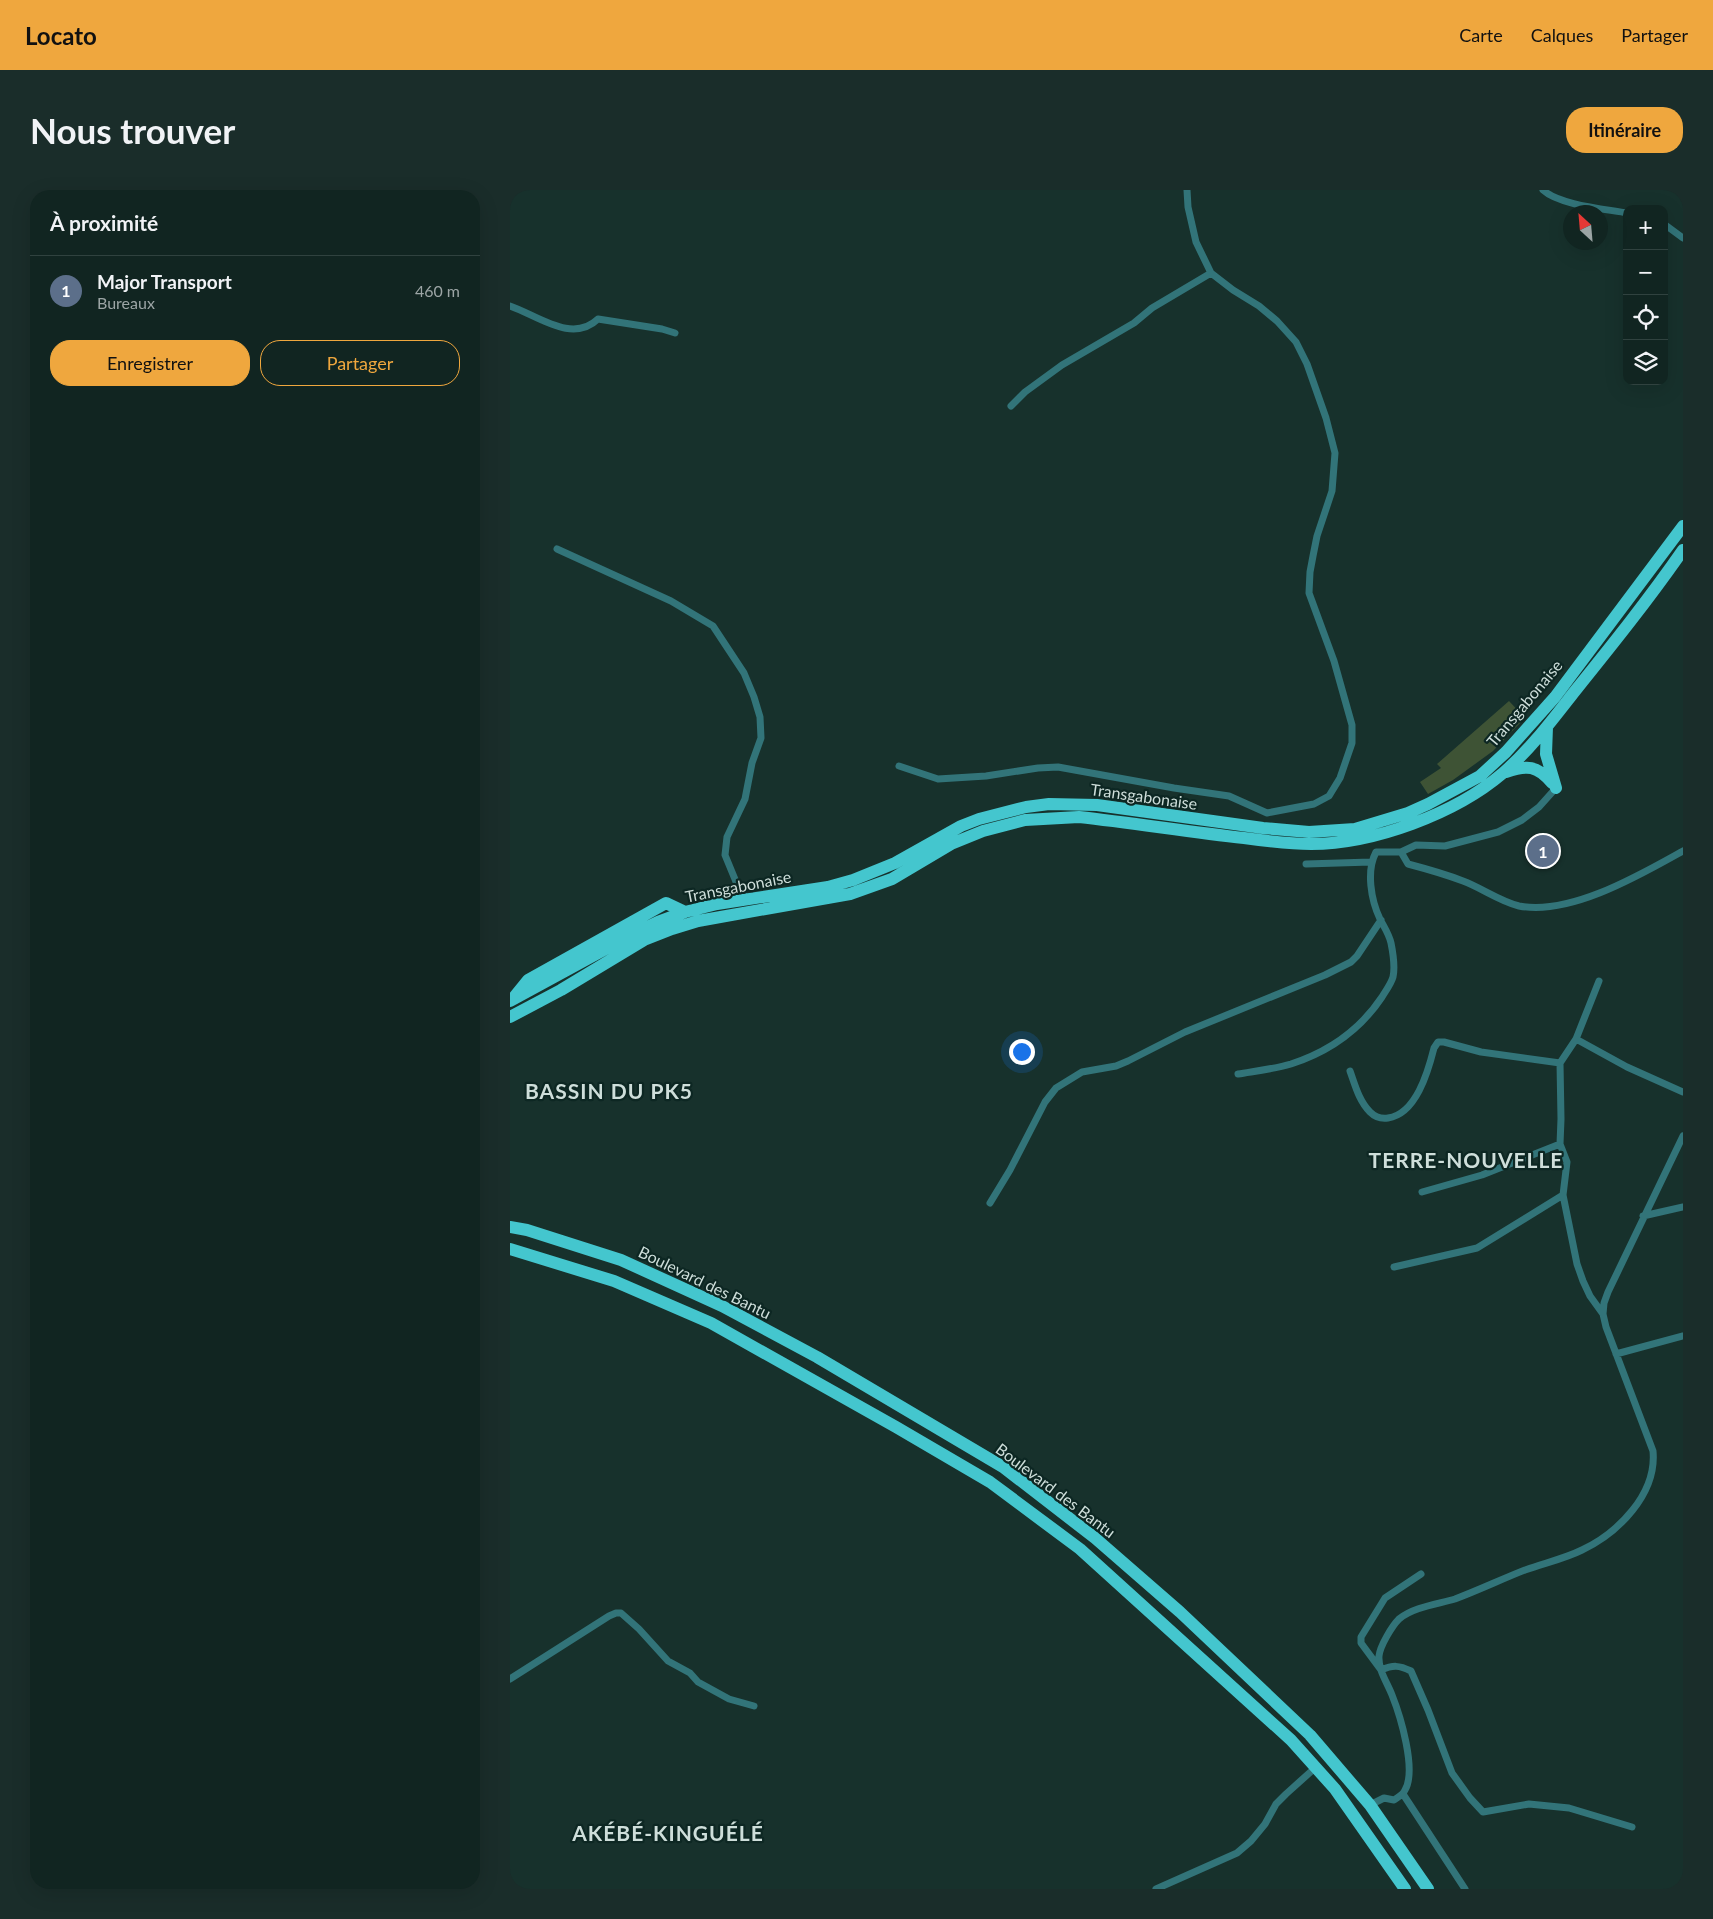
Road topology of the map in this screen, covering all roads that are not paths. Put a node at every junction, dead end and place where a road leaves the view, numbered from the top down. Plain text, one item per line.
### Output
1 (1187, 190) edge
2 (1542, 190) edge
3 (1623, 212) edge
4 (1668, 227) edge
5 (1683, 238) edge
6 (1211, 273) junction
7 (510, 306) edge
8 (675, 333) dead end
9 (1011, 406) dead end
10 (1683, 526) edge
11 (558, 549) dead end
12 (1683, 550) edge
13 (1547, 727) junction
14 (899, 766) dead end
15 (1503, 773) junction
16 (1556, 788) junction
17 (1267, 813) junction
18 (1263, 828) junction
19 (1683, 851) edge
20 (1401, 852) junction
21 (1371, 862) junction
22 (1306, 864) dead end
23 (747, 899) junction
24 (1381, 920) junction
25 (1599, 981) dead end
26 (511, 1001) edge
27 (510, 1017) edge
28 (1576, 1039) junction
29 (1560, 1063) junction
30 (1350, 1071) dead end
31 (1238, 1074) dead end
32 (1683, 1092) edge
33 (1683, 1136) edge
34 (1560, 1144) junction
35 (1422, 1192) dead end
36 (1563, 1195) junction
37 (990, 1203) dead end
38 (1683, 1207) edge
39 (1643, 1216) junction
40 (510, 1227) edge
41 (510, 1249) edge
42 (1394, 1266) dead end
43 (1603, 1314) junction
44 (1683, 1336) edge
45 (1616, 1354) junction
46 (1421, 1574) dead end
47 (1381, 1670) junction
48 (510, 1679) edge
49 (754, 1706) dead end
50 (1316, 1767) junction
51 (1402, 1794) junction
52 (1370, 1805) junction
53 (1632, 1827) dead end
54 (1156, 1889) edge
55 (1405, 1889) edge
56 (1428, 1889) edge
57 (1465, 1889) edge

1 - 6 street
2 - 3 street
4 - 5 street
6 - 9 street
6 - 17 street
7 - 8 street
10 - 18 highway, Transgabonaise
11 - 23 street
12 - 13 highway, Transgabonaise
13 - 15 highway, Transgabonaise
13 - 16 highway
14 - 17 street
15 - 16 highway
15 - 27 highway, Transgabonaise
16 - 20 street
17 - 18 street
18 - 23 highway, Transgabonaise
19 - 20 street
20 - 21 street
21 - 22 street
21 - 24 street
23 - 26 highway, Transgabonaise
24 - 31 street
24 - 37 street
25 - 28 street
28 - 29 street
28 - 32 street
29 - 30 street
29 - 34 street
33 - 39 street
34 - 35 street
34 - 36 street
36 - 42 street
36 - 43 street
38 - 39 street
39 - 43 street
40 - 52 highway, Boulevard des Bantu
41 - 50 highway, Boulevard des Bantu
43 - 45 street
44 - 45 street
45 - 47 street
46 - 47 street
47 - 51 street
47 - 53 street
48 - 49 street
50 - 54 street
50 - 55 highway, Boulevard des Bantu
51 - 52 street
51 - 57 street
52 - 56 highway, Boulevard des Bantu

